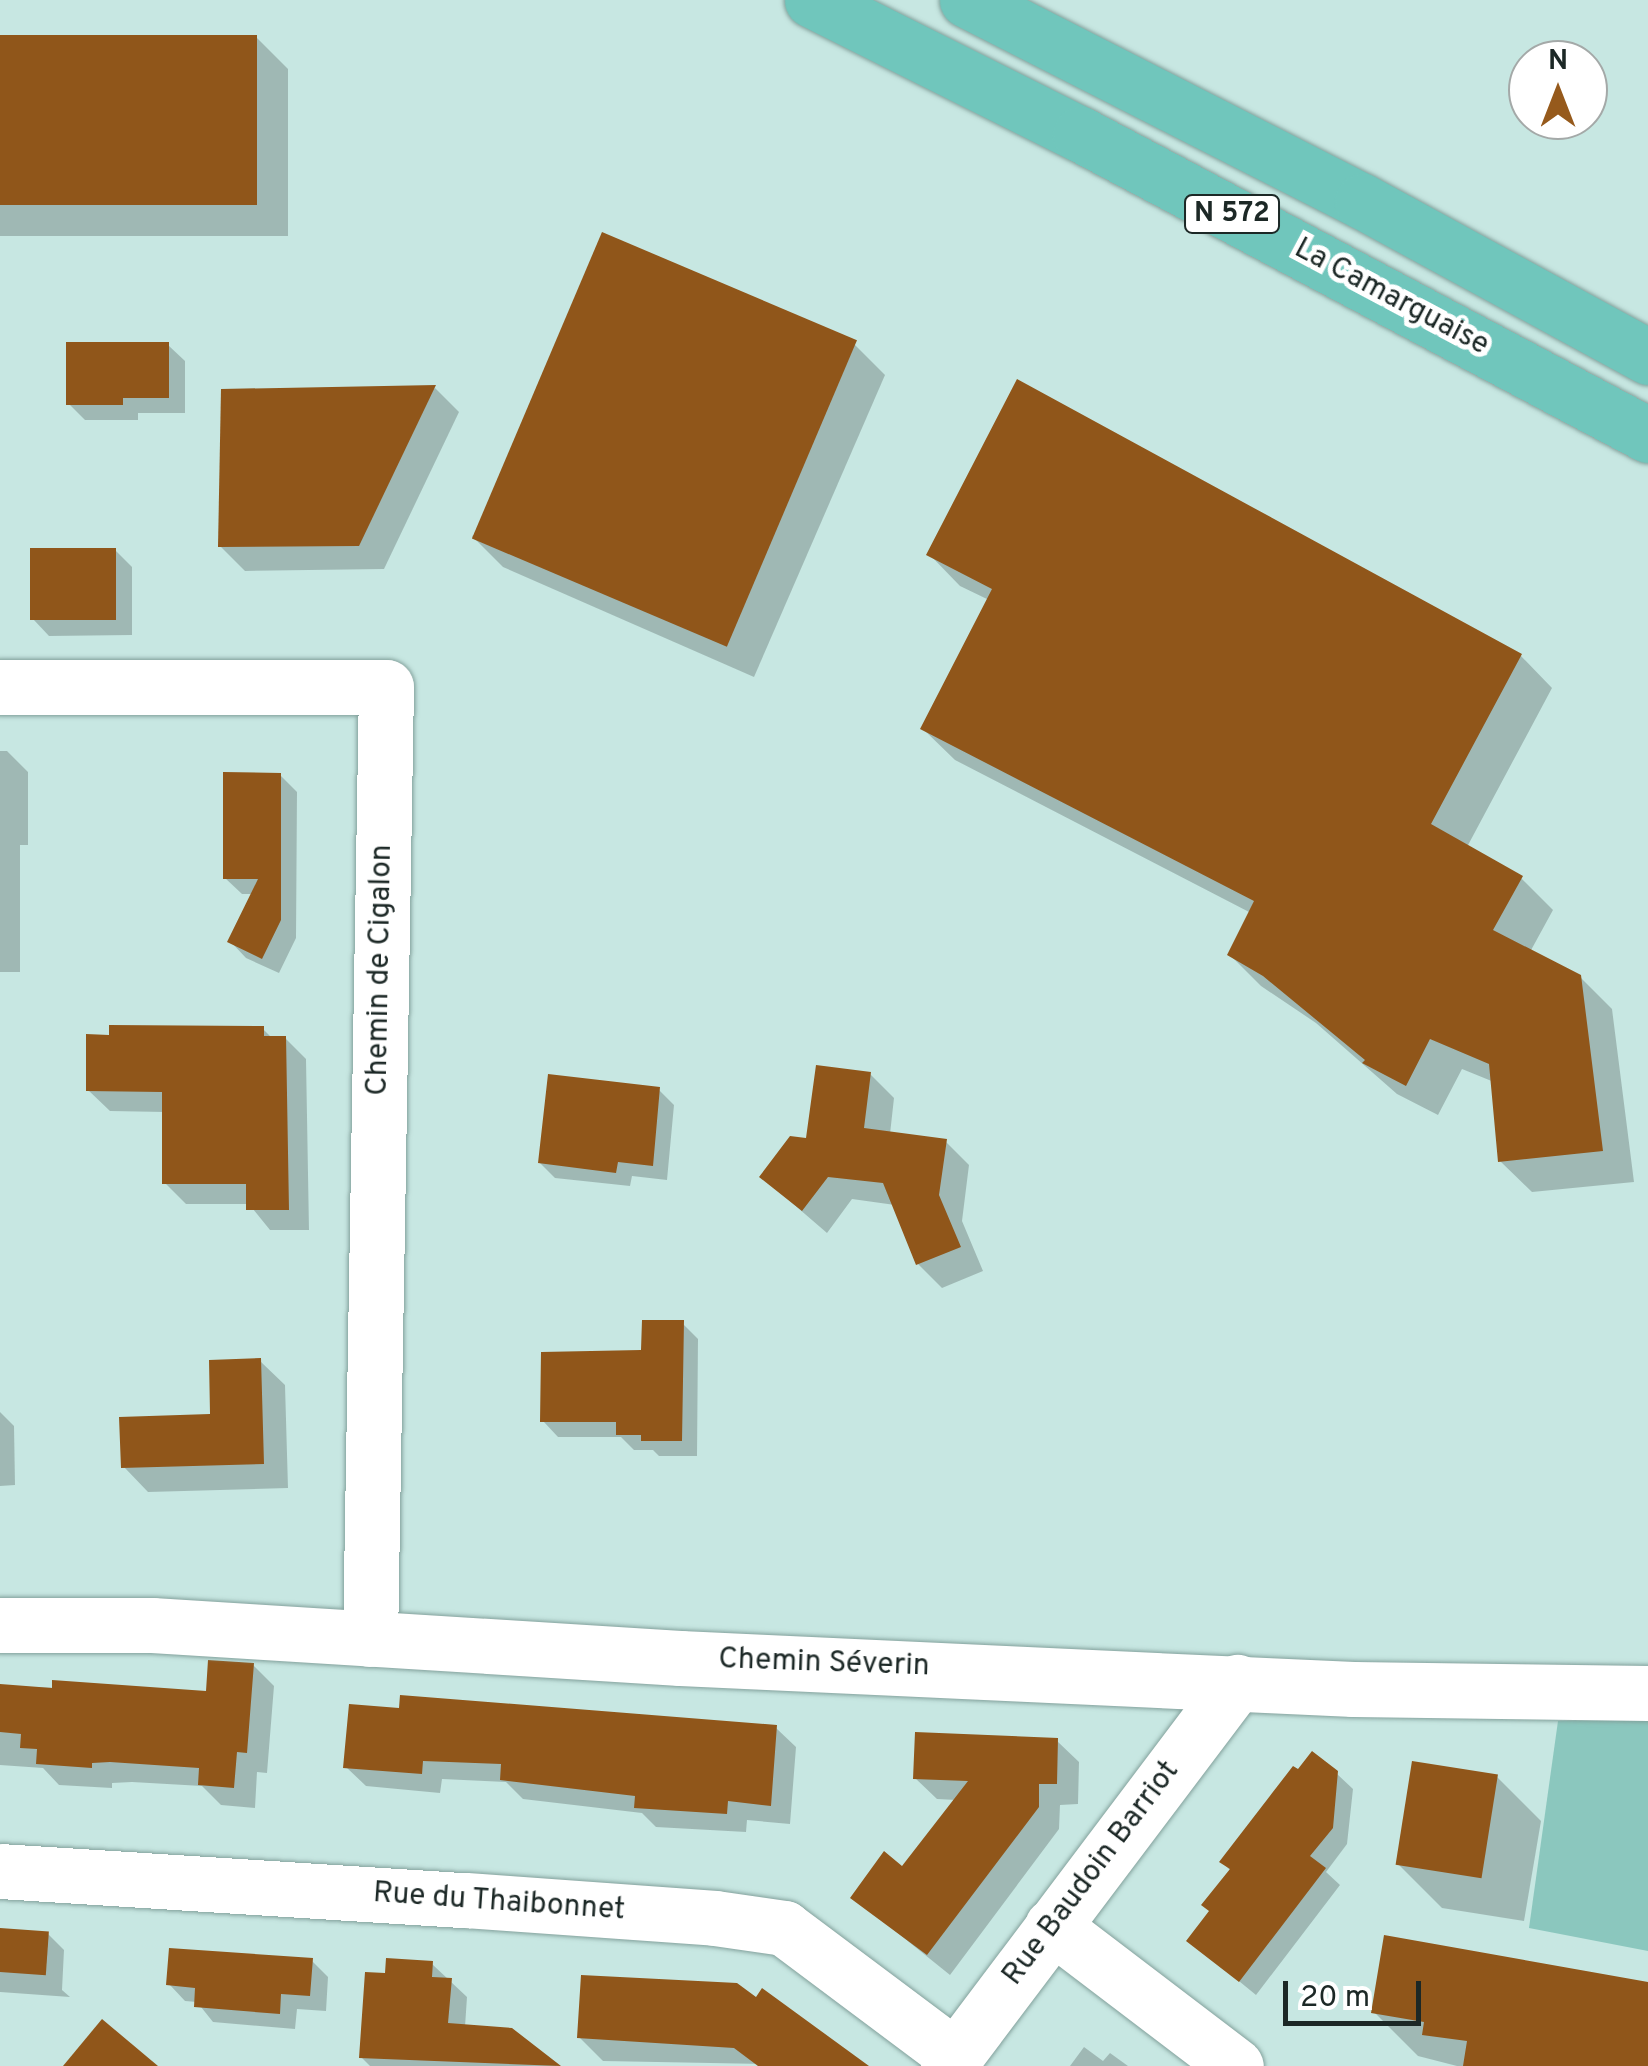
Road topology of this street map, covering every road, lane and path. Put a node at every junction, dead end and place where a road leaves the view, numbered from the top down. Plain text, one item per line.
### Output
1 (812, 0) edge
2 (968, 0) edge
3 (1633, 348) edge
4 (1648, 435) edge
5 (0, 687) edge
6 (0, 1625) edge
7 (370, 1639) junction
8 (1237, 1682) junction
9 (1648, 1693) edge
10 (0, 1871) edge
11 (1052, 1926) junction
12 (951, 2061) edge
13 (1236, 2066) edge

1 - 4 highway, La Camarguaise / N 572
2 - 3 highway, N 572
5 - 7 street, Chemin de Cigalon
6 - 7 street, Chemin Séverin
7 - 8 street, Chemin Séverin
8 - 9 street, Chemin Séverin
8 - 11 street, Rue Baudoin Barriot
10 - 12 street, Rue du Thaibonnet
11 - 12 street, Rue Baudoin Barriot
11 - 13 street

